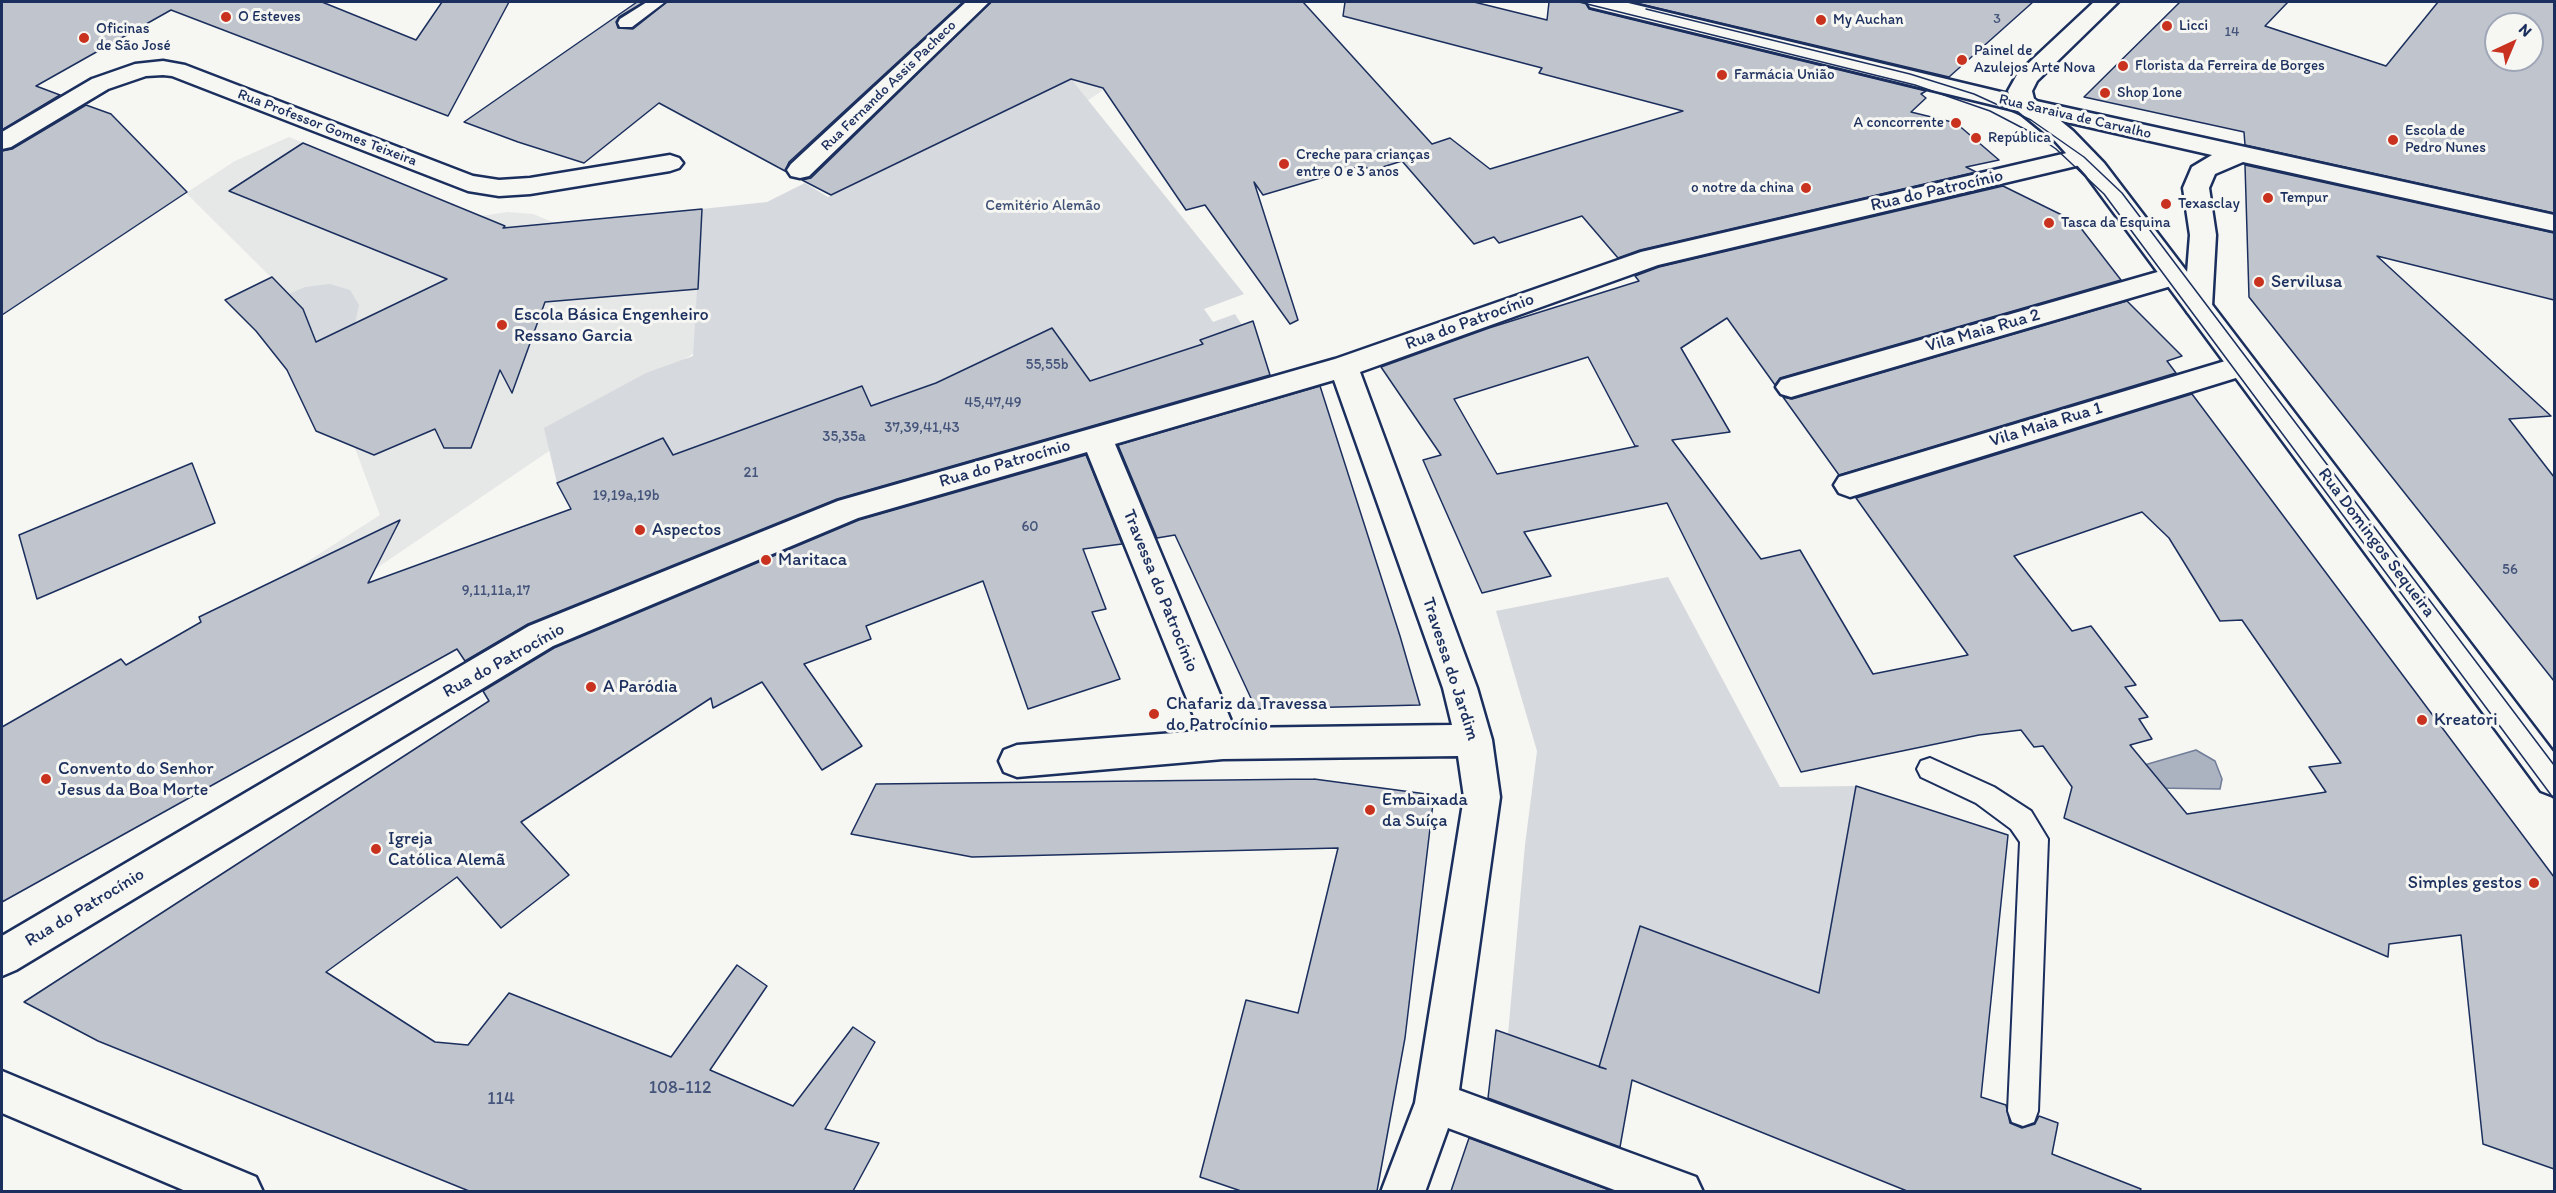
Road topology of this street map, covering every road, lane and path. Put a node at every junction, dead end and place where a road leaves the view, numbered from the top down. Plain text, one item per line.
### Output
1 (657, 2) edge
2 (978, 2) edge
3 (1598, 2) edge
4 (2107, 2) edge
5 (626, 24) dead end
6 (2027, 106) junction
7 (2, 142) edge
8 (2243, 154) junction
9 (2084, 157) junction
10 (670, 163) dead end
11 (801, 170) dead end
12 (2554, 223) edge
13 (2175, 276) junction
14 (2198, 306) junction
15 (2242, 366) junction
16 (1344, 367) junction
17 (1791, 387) dead end
18 (1097, 438) junction
19 (1850, 485) dead end
20 (1474, 740) junction
21 (1223, 744) junction
22 (1017, 761) dead end
23 (1930, 769) dead end
24 (2554, 780) edge
25 (2, 957) edge
26 (2, 1092) edge
27 (1436, 1103) junction
28 (2024, 1111) dead end
29 (241, 1191) edge
30 (1403, 1191) edge
31 (1681, 1191) edge

1 - 5 lane
2 - 11 street, Rua Fernando Assis Pacheco
3 - 6 street, Rua Saraiva de Carvalho
4 - 6 street
6 - 8 street, Rua Saraiva de Carvalho
6 - 9 street, Rua Domingos Sequeira
7 - 10 street, Rua Professor Gomes Teixeira
8 - 12 street, Rua Saraiva de Carvalho
8 - 14 street
9 - 13 street, Rua Domingos Sequeira
9 - 16 street, Rua do Patrocínio
13 - 14 street, Rua Domingos Sequeira
13 - 17 street, Vila Maia Rua 2
14 - 15 street, Rua Domingos Sequeira
15 - 19 street, Vila Maia Rua 1
15 - 24 street, Rua Domingos Sequeira
16 - 18 street, Rua do Patrocínio
16 - 20 street, Travessa do Jardim
18 - 21 street, Travessa do Patrocínio
18 - 25 street, Rua do Patrocínio
20 - 21 street
20 - 27 street, Travessa do Jardim
21 - 22 street
23 - 28 lane
26 - 29 street
27 - 30 street, Travessa do Jardim
27 - 31 street

